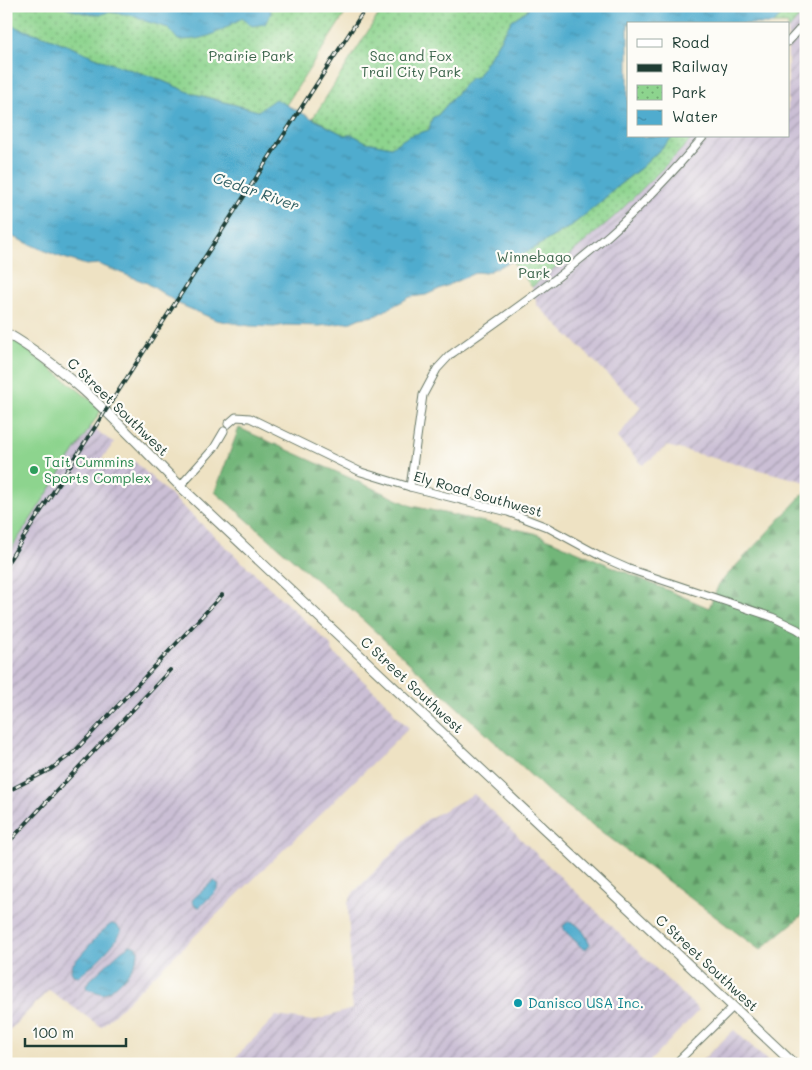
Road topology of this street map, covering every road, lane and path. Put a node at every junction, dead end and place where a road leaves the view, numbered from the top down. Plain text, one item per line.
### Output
1 (806, 22) edge
2 (790, 40) edge
3 (702, 138) edge
4 (6, 333) edge
5 (180, 486) junction
6 (410, 487) junction
7 (806, 635) edge
8 (733, 1007) junction
9 (675, 1064) edge
10 (794, 1064) edge

1 - 2 street
3 - 6 street
4 - 5 main road, C Street Southwest
5 - 6 street, Ely Road Southwest
5 - 8 main road, C Street Southwest
6 - 7 street, Ely Road Southwest
8 - 9 street
8 - 10 main road, C Street Southwest

